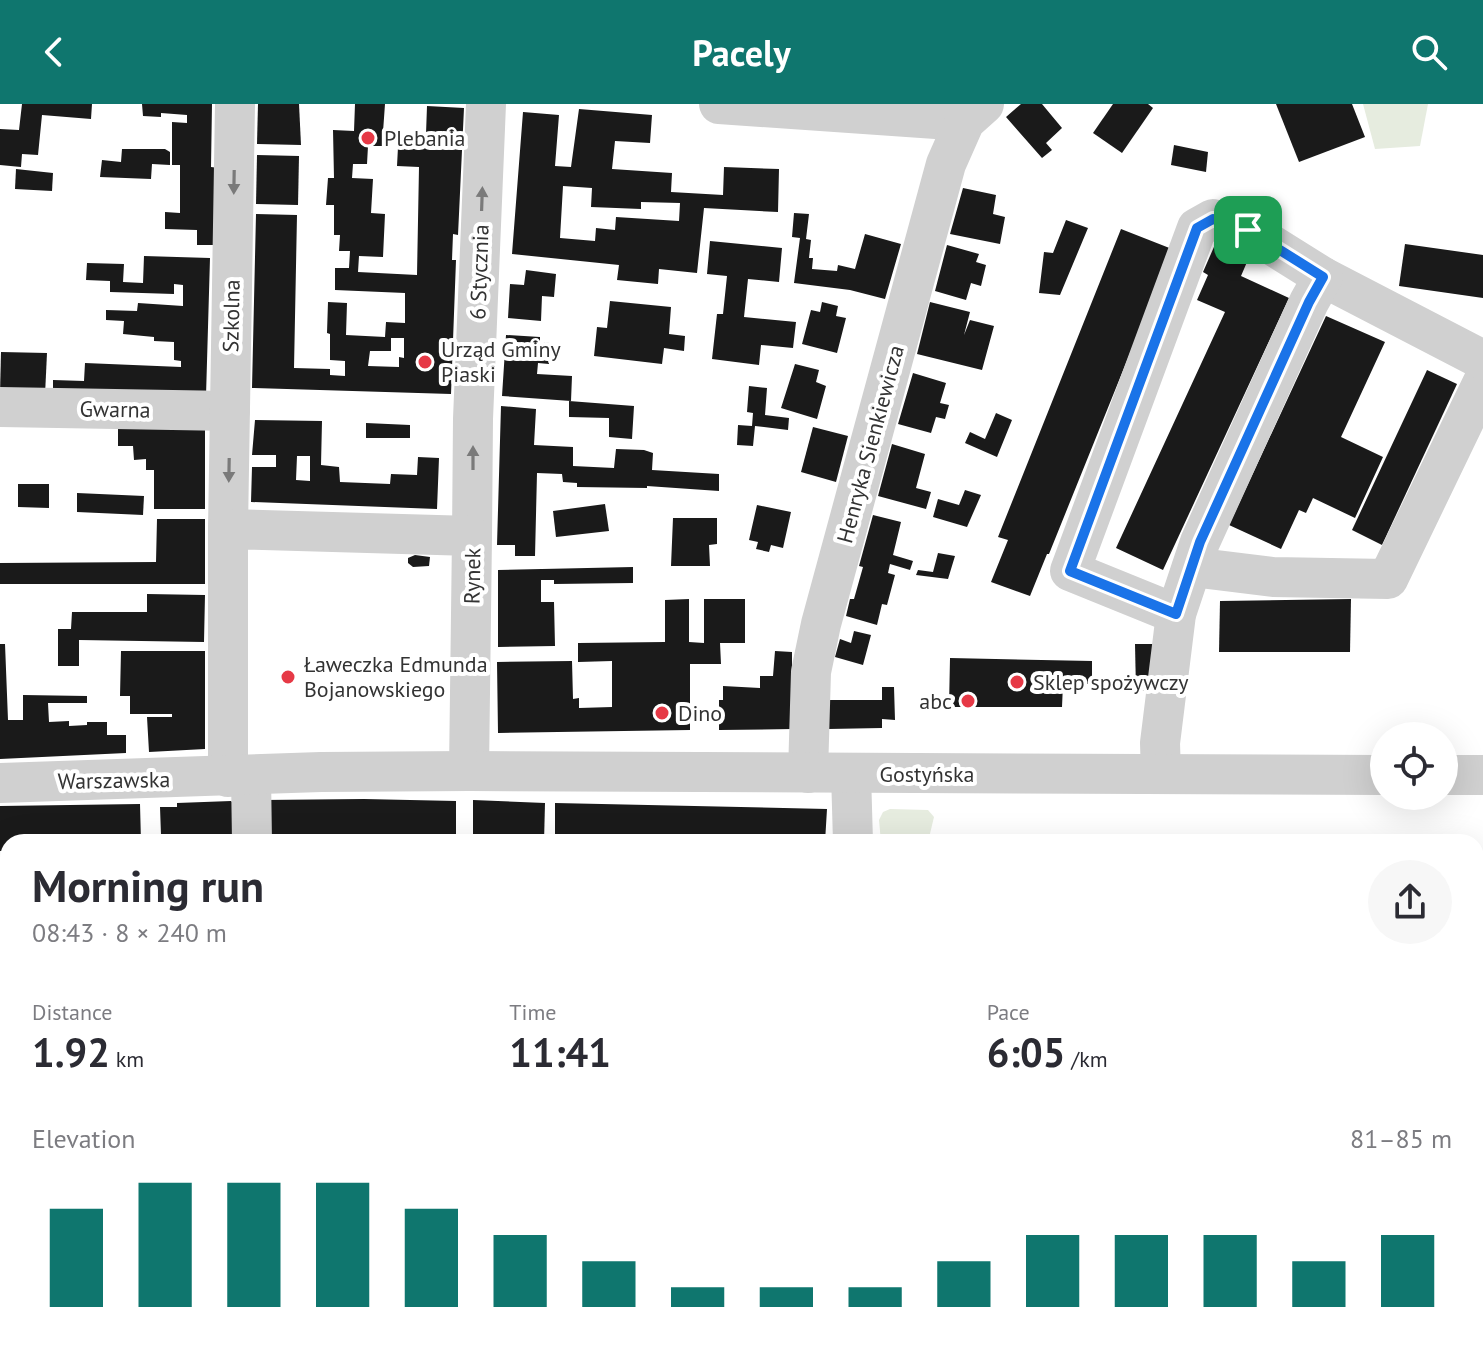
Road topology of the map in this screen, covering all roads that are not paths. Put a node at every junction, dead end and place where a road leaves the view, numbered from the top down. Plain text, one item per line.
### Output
1 (235, 104) edge
2 (486, 104) edge
3 (719, 104) edge
4 (974, 113) edge
5 (1323, 277) junction
6 (1483, 360) edge
7 (0, 407) edge
8 (1478, 407) edge
9 (230, 411) junction
10 (228, 529) junction
11 (472, 536) junction
12 (1192, 567) junction
13 (1176, 614) junction
14 (469, 771) junction
15 (808, 773) junction
16 (851, 773) junction
17 (1161, 774) junction
18 (1370, 775) edge
19 (1458, 775) edge
20 (1483, 775) edge
21 (240, 776) junction
22 (0, 783) edge
23 (251, 834) edge
24 (853, 834) edge

1 -> 9 street, Szkolna
11 -> 2 street, 6 Stycznia
3 - 4 street
4 - 15 street, Henryka Sienkiewicza
5 - 6 street
5 - 12 street
5 - 13 street
7 - 9 street, Gwarna
8 - 12 street
9 -> 10 street, Szkolna
10 - 11 street, Rynek
10 - 21 street
11 - 14 street, Rynek
12 - 13 street
13 - 17 street
14 - 15 street, Gostyńska
14 - 21 street
15 - 16 street, Gostyńska
16 - 17 street, Gostyńska
16 - 24 street
17 - 18 street, Gostyńska
19 - 20 street
21 - 22 street, Warszawska
21 - 23 street

